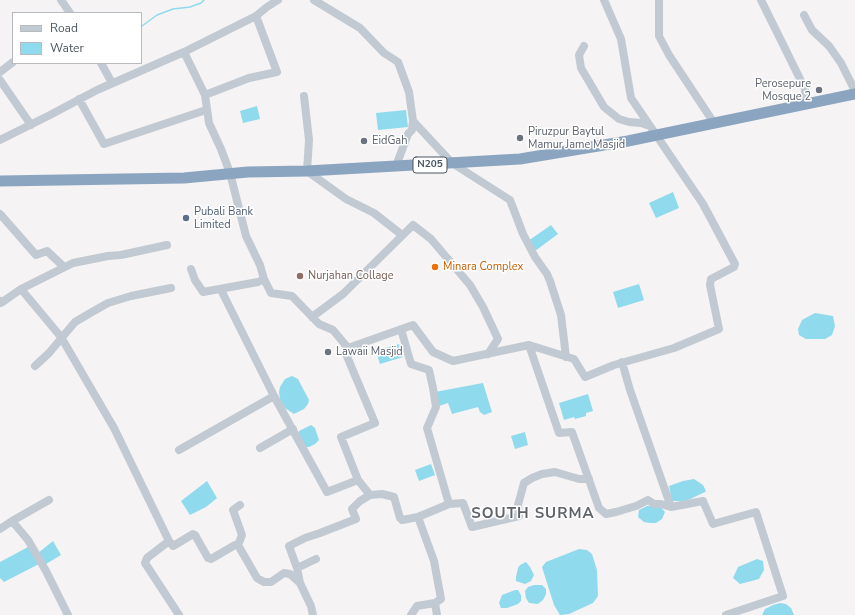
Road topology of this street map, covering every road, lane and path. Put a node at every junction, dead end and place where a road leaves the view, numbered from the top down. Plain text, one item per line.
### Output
1 (61, 0) edge
2 (278, 0) edge
3 (314, 0) edge
4 (604, 0) edge
5 (659, 0) edge
6 (761, 0) edge
7 (69, 12) edge
8 (804, 15) dead end
9 (256, 16) junction
10 (584, 46) dead end
11 (184, 52) junction
12 (12, 63) edge
13 (102, 64) edge
14 (0, 72) edge
15 (0, 80) edge
16 (112, 83) junction
17 (855, 91) edge
18 (855, 94) edge
19 (205, 95) junction
20 (304, 96) dead end
21 (79, 99) junction
22 (806, 104) junction
23 (206, 110) junction
24 (413, 121) junction
25 (714, 123) junction
26 (31, 125) junction
27 (653, 130) junction
28 (0, 140) edge
29 (452, 163) junction
30 (396, 166) junction
31 (307, 171) junction
32 (230, 173) junction
33 (0, 181) edge
34 (0, 214) edge
35 (402, 235) junction
36 (167, 244) dead end
37 (64, 267) junction
38 (191, 269) dead end
39 (264, 279) junction
40 (171, 288) dead end
41 (21, 289) junction
42 (221, 290) junction
43 (0, 303) edge
44 (312, 317) junction
45 (401, 329) junction
46 (61, 337) junction
47 (530, 345) junction
48 (348, 348) junction
49 (488, 354) junction
50 (566, 356) junction
51 (622, 362) junction
52 (36, 366) dead end
53 (274, 396) junction
54 (293, 429) junction
55 (260, 448) dead end
56 (179, 450) dead end
57 (358, 480) junction
58 (589, 480) junction
59 (370, 495) junction
60 (49, 500) dead end
61 (449, 504) junction
62 (240, 505) dead end
63 (672, 507) junction
64 (418, 517) junction
65 (12, 521) junction
66 (0, 529) edge
67 (169, 541) junction
68 (238, 545) junction
69 (316, 559) dead end
70 (297, 568) junction
71 (300, 583) junction
72 (435, 603) junction
73 (68, 615) edge
74 (179, 615) edge
75 (313, 615) edge
76 (410, 615) edge
77 (436, 615) edge
78 (726, 615) edge

1 - 7 street
2 - 9 street
3 - 24 street
4 - 27 street
5 - 25 street
6 - 22 street
8 - 17 street
9 - 11 street
9 - 19 street
10 - 27 street
11 - 16 street
11 - 19 street
12 - 14 street
13 - 16 street
15 - 26 street
16 - 21 street
18 - 22 highway, N205
19 - 23 street
20 - 31 street
21 - 23 street
21 - 26 street
22 - 25 highway, N205
23 - 32 street
24 - 29 street
24 - 30 street
25 - 27 highway, N205
26 - 28 street
27 - 29 highway, N205
27 - 51 street
29 - 30 highway, N205
29 - 50 street
30 - 31 highway, N205
31 - 32 highway, N205
31 - 35 street
32 - 33 highway, N205
32 - 39 street
34 - 37 street
35 - 44 street
35 - 49 street
36 - 37 street
37 - 41 street
38 - 42 street
39 - 42 street
39 - 44 street
40 - 46 street
41 - 43 street
41 - 46 street
42 - 53 street
44 - 48 street
45 - 48 street
45 - 49 street
45 - 61 street
46 - 52 street
46 - 67 street
47 - 49 street
47 - 50 street
47 - 58 street
48 - 57 street
50 - 51 street
51 - 63 street
53 - 54 street
53 - 56 street
54 - 55 street
54 - 57 street
57 - 59 street
58 - 61 street
58 - 63 street
59 - 64 street
59 - 70 street
60 - 65 street
61 - 64 street
62 - 68 street
63 - 78 street
64 - 72 street
65 - 66 street
65 - 73 street
67 - 68 street
67 - 74 street
68 - 71 street
69 - 70 street
70 - 71 street
71 - 75 street
72 - 76 street
72 - 77 street

